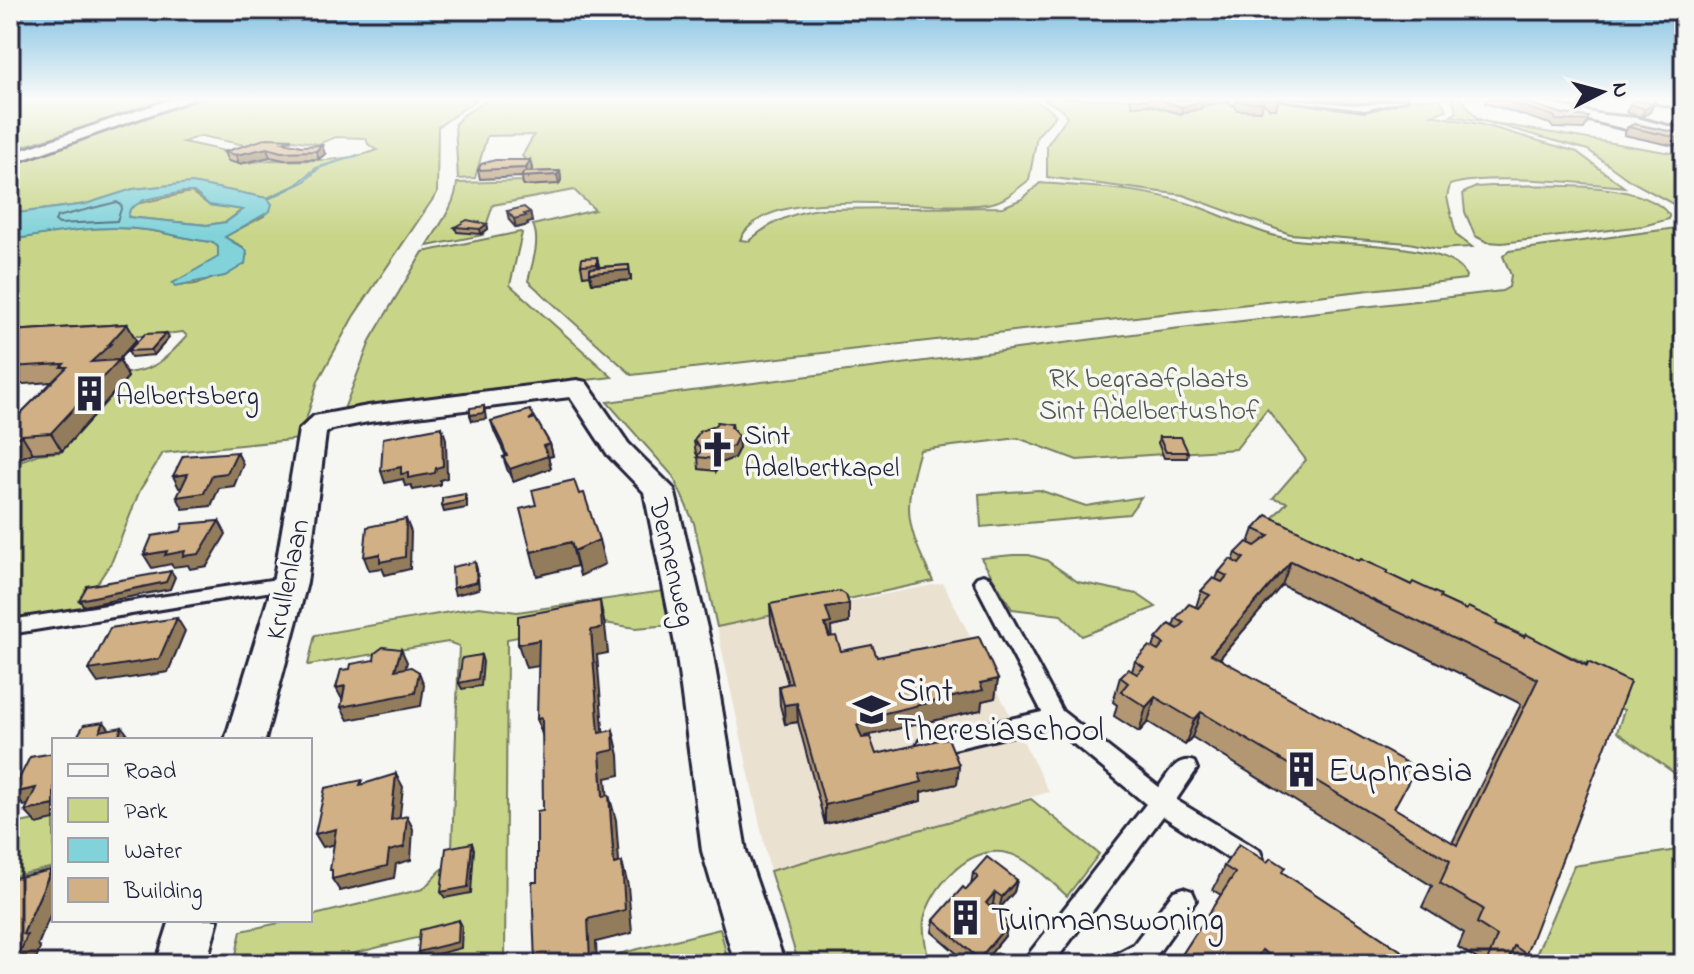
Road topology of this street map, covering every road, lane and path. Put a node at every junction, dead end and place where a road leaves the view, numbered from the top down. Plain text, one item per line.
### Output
1 (53, 144) edge
2 (10, 159) edge
3 (324, 422) joint
4 (983, 581) dead end
5 (290, 583) junction
6 (10, 627) edge
7 (1055, 717) junction
8 (246, 738) edge
9 (900, 753) edge
10 (1186, 769) dead end
11 (1160, 802) junction
12 (1264, 867) edge
13 (1183, 900) dead end
14 (193, 922) edge
15 (181, 964) edge
16 (760, 964) edge
17 (1037, 964) edge
18 (1123, 964) edge

1 - 2 street
3 - 5 street, Krullenlaan
3 - 16 street, Dennenweg
4 - 7 lane
5 - 6 lane
5 - 8 street, Krullenlaan
7 - 9 lane
7 - 11 lane
10 - 11 lane
11 - 12 lane
11 - 17 lane
13 - 18 lane
14 - 15 street

